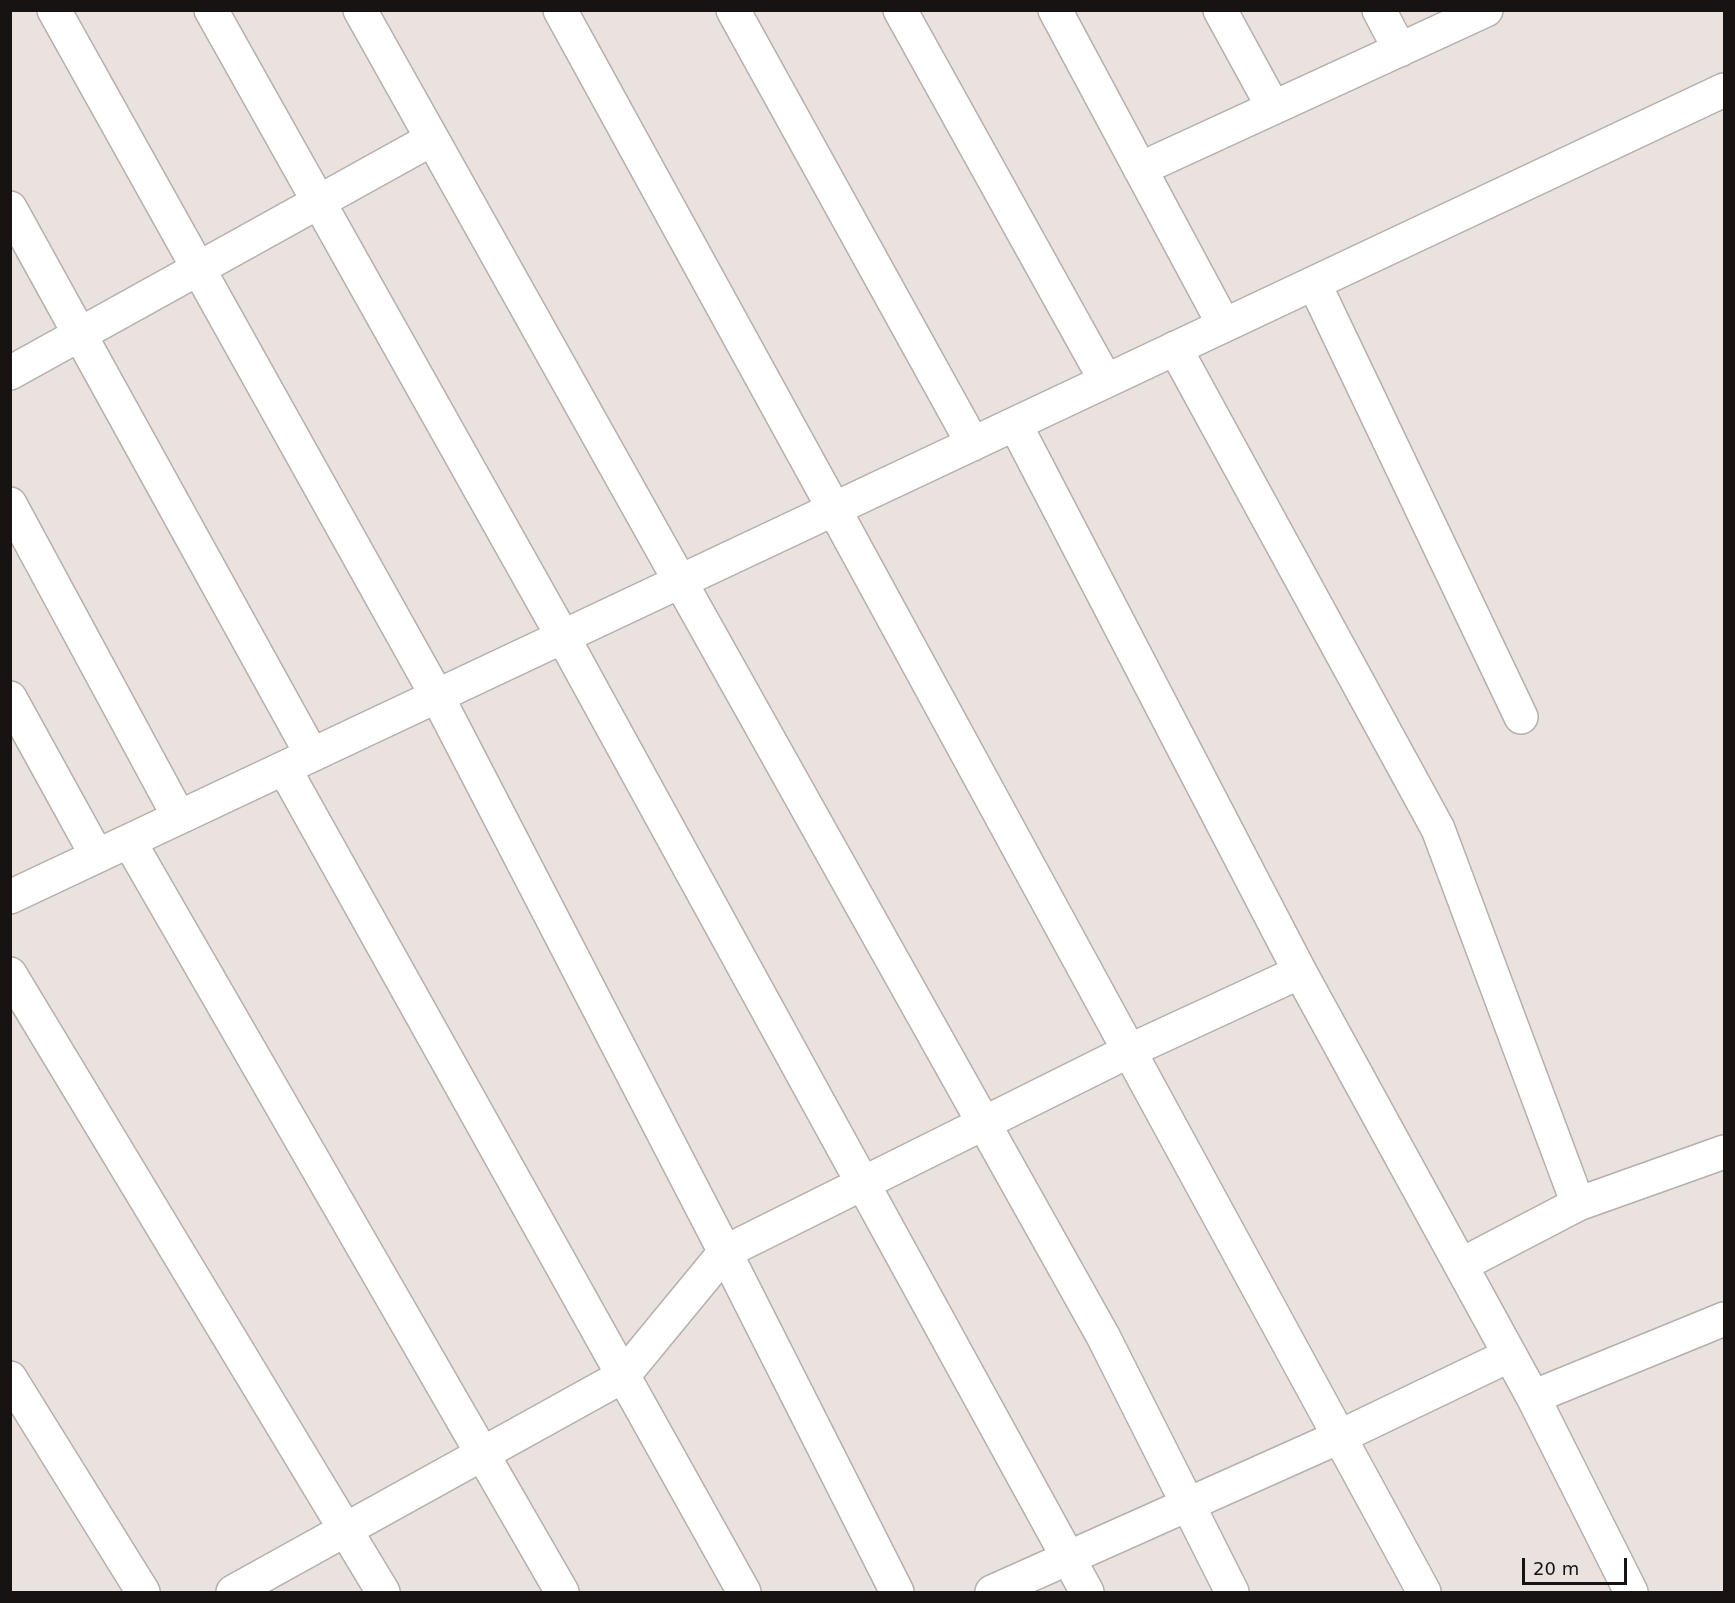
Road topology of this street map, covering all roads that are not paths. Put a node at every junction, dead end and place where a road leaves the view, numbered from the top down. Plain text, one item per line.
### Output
1 (54, 10) edge
2 (211, 10) edge
3 (360, 10) edge
4 (560, 10) edge
5 (733, 10) edge
6 (900, 10) edge
7 (1055, 10) edge
8 (1220, 10) edge
9 (1379, 10) edge
10 (1486, 10) edge
11 (1400, 50) junction
12 (1725, 90) edge
13 (1274, 108) junction
14 (432, 139) junction
15 (1140, 169) junction
16 (319, 202) junction
17 (10, 208) edge
18 (198, 269) junction
19 (1314, 283) junction
20 (1224, 325) junction
21 (80, 335) junction
22 (1176, 348) junction
23 (10, 373) edge
24 (1106, 381) junction
25 (1015, 424) junction
26 (973, 444) junction
27 (10, 504) edge
28 (834, 509) junction
29 (680, 582) junction
30 (563, 637) junction
31 (437, 696) junction
32 (10, 698) edge
33 (1521, 717) dead end
34 (298, 762) junction
35 (179, 817) junction
36 (129, 841) junction
37 (97, 856) junction
38 (10, 897) edge
39 (1300, 972) junction
40 (10, 974) edge
41 (1129, 1051) junction
42 (984, 1124) junction
43 (1725, 1152) edge
44 (863, 1184) junction
45 (1578, 1204) junction
46 (725, 1252) junction
47 (1461, 1265) junction
48 (1723, 1323) edge
49 (1510, 1355) junction
50 (623, 1376) junction
51 (10, 1378) edge
52 (1533, 1397) junction
53 (1339, 1437) junction
54 (482, 1454) junction
55 (1187, 1504) junction
56 (345, 1530) junction
57 (1068, 1558) junction
58 (143, 1593) edge
59 (233, 1593) edge
60 (382, 1593) edge
61 (562, 1593) edge
62 (744, 1593) edge
63 (897, 1593) edge
64 (992, 1593) edge
65 (1087, 1593) edge
66 (1232, 1593) edge
67 (1424, 1593) edge
68 (1631, 1593) edge

1 - 18 street
2 - 16 street
3 - 14 street
4 - 28 street
5 - 26 street
6 - 24 street
7 - 15 street
8 - 13 street
9 - 11 street
10 - 11 street
11 - 13 street
12 - 19 street
13 - 15 street
14 - 16 street
14 - 29 street
15 - 20 street
16 - 18 street
16 - 30 street
17 - 21 street
18 - 21 street
18 - 31 street
19 - 20 street
19 - 33 street
20 - 22 street
21 - 23 street
21 - 34 street
22 - 24 street
22 - 45 street
24 - 25 street
25 - 26 street
25 - 39 street
26 - 28 street
27 - 35 street
28 - 29 street
28 - 41 street
29 - 30 street
29 - 42 street
30 - 31 street
30 - 44 street
31 - 34 street
31 - 46 street
32 - 37 street
34 - 35 street
34 - 50 street
35 - 36 street
36 - 37 street
36 - 54 street
37 - 38 street
39 - 41 street
39 - 47 street
40 - 56 street
41 - 42 street
41 - 53 street
42 - 44 street
42 - 55 street
43 - 45 street
44 - 46 street
44 - 57 street
45 - 47 street
46 - 50 street
46 - 63 street
47 - 49 street
48 - 52 street
49 - 52 street
49 - 53 street
50 - 54 street
50 - 62 street
51 - 58 street
52 - 68 street
53 - 55 street
53 - 67 street
54 - 56 street
54 - 61 street
55 - 57 street
55 - 66 street
56 - 59 street
56 - 60 street
57 - 64 street
57 - 65 street

